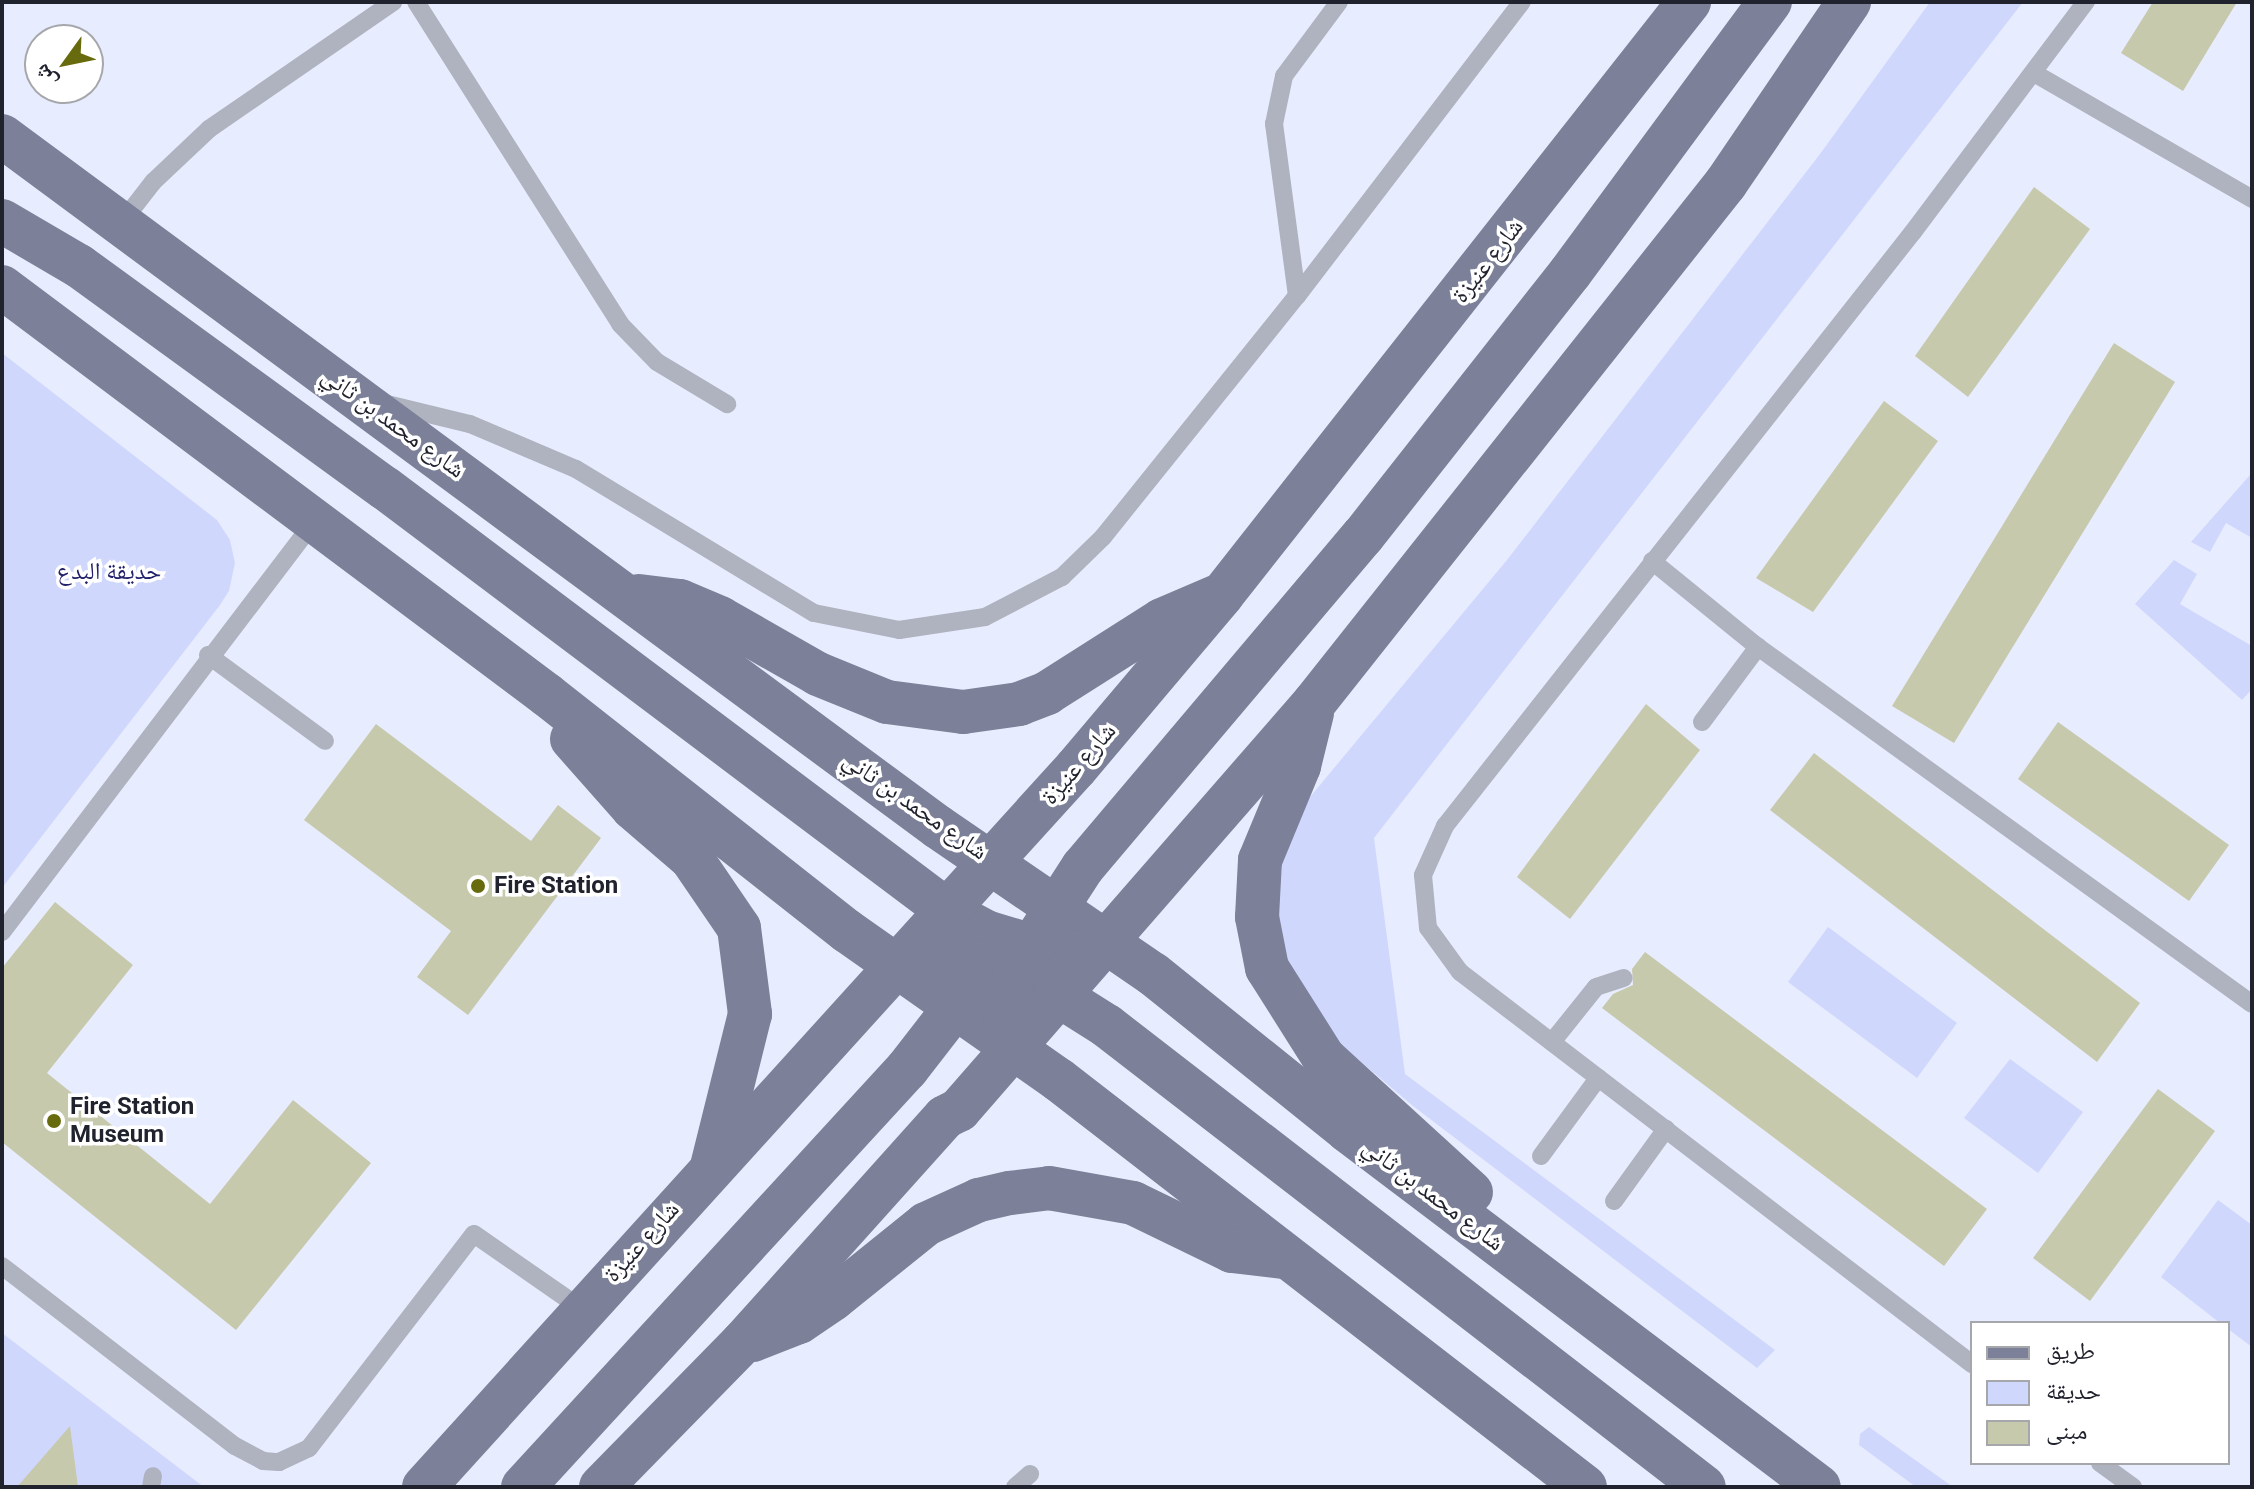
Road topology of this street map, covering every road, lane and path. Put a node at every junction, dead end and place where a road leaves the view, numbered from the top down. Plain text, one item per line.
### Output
1 (393, 2) edge
2 (416, 2) edge
3 (1339, 2) edge
4 (1522, 2) edge
5 (1689, 2) edge
6 (1770, 2) edge
7 (1849, 2) edge
8 (2086, 2) edge
9 (2034, 73) junction
10 (2, 136) edge
11 (2252, 199) edge
12 (2, 221) edge
13 (122, 222) junction
14 (2, 287) edge
15 (1297, 296) junction
16 (359, 398) junction
17 (727, 404) dead end
18 (313, 523) junction
19 (1652, 561) junction
20 (1222, 595) junction
21 (630, 596) junction
22 (1758, 647) junction
23 (208, 655) junction
24 (547, 695) junction
25 (1314, 703) junction
26 (1702, 722) dead end
27 (325, 741) dead end
28 (994, 863) junction
29 (1055, 907) junction
30 (949, 912) junction
31 (2, 932) edge
32 (1106, 946) junction
33 (1007, 954) junction
34 (901, 965) junction
35 (1624, 978) dead end
36 (1060, 996) junction
37 (2252, 1004) edge
38 (957, 1007) junction
39 (1552, 1042) junction
40 (1011, 1049) junction
41 (1598, 1078) junction
42 (1666, 1129) junction
43 (1541, 1156) dead end
44 (712, 1166) junction
45 (1614, 1201) dead end
46 (1285, 1257) junction
47 (2, 1266) edge
48 (1563, 1294) junction
49 (582, 1309) junction
50 (743, 1342) junction
51 (1970, 1362) edge
52 (2103, 1465) edge
53 (1030, 1474) dead end
54 (424, 1487) edge
55 (523, 1487) edge
56 (601, 1487) edge
57 (1015, 1487) edge
58 (1585, 1487) edge
59 (1704, 1487) edge
60 (1819, 1487) edge
61 (2133, 1487) edge

1 - 13 lane
2 - 17 lane
3 - 15 lane
4 - 15 lane
5 - 20 main road, شارع عنيزة
6 - 29 main road
7 - 25 main road
8 - 9 lane
9 - 11 lane
9 - 19 lane
10 - 13 main road, شارع محمد بن ثاني
12 - 30 main road
13 - 16 main road, شارع محمد بن ثاني
14 - 18 main road
15 - 16 lane
16 - 21 main road, شارع محمد بن ثاني
18 - 23 lane
18 - 24 main road
19 - 22 lane
19 - 39 lane
20 - 21 main road
20 - 28 main road, شارع عنيزة
21 - 28 main road, شارع محمد بن ثاني
22 - 26 lane
22 - 37 lane
23 - 27 lane
23 - 31 lane
24 - 34 main road
24 - 44 main road
25 - 32 main road
25 - 48 main road
28 - 29 main road, شارع محمد بن ثاني
28 - 30 main road, شارع عنيزة
28 - 33 main road
29 - 32 main road, شارع محمد بن ثاني
29 - 33 main road
30 - 33 main road
30 - 34 main road, شارع عنيزة
32 - 33 main road
32 - 36 main road
32 - 48 main road, شارع محمد بن ثاني
33 - 34 main road
33 - 36 main road
33 - 38 main road
33 - 40 main road
34 - 38 main road
34 - 44 main road, شارع عنيزة
35 - 39 lane
36 - 40 main road
36 - 59 main road
38 - 40 main road
38 - 55 main road
39 - 41 lane
40 - 46 main road
40 - 50 main road
41 - 42 lane
41 - 43 lane
42 - 45 lane
42 - 51 lane
44 - 49 main road, شارع عنيزة
46 - 50 main road
46 - 58 main road
47 - 49 lane
48 - 60 main road, شارع محمد بن ثاني
49 - 54 main road, شارع عنيزة
50 - 56 main road
52 - 61 lane
53 - 57 lane

